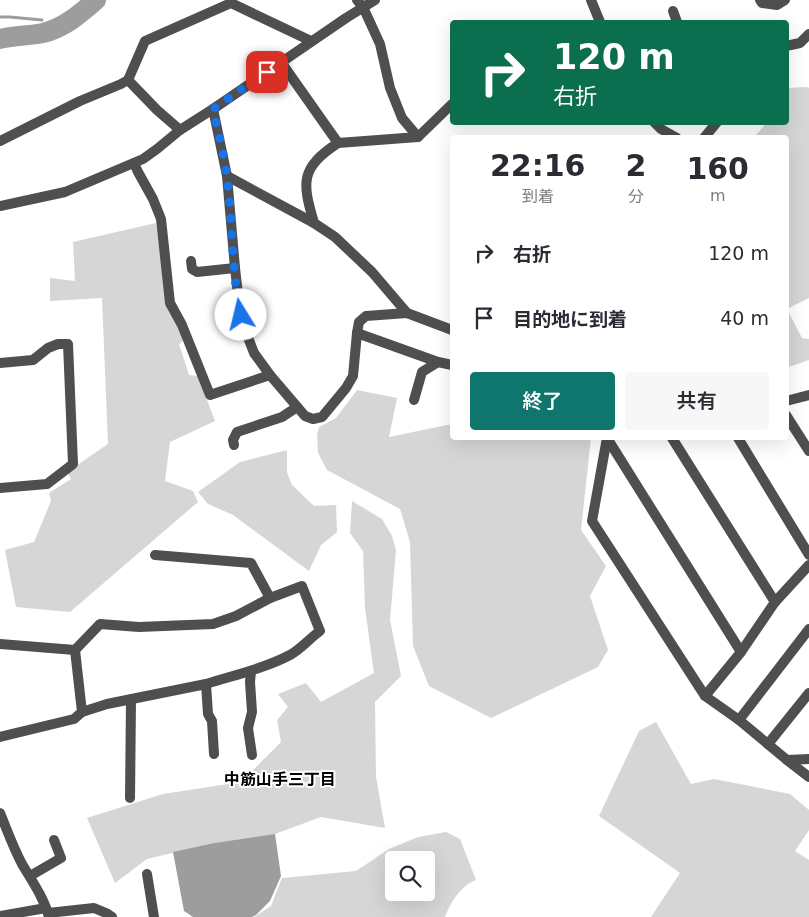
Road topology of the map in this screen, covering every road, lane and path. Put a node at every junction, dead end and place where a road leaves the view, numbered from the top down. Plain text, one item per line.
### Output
1 (375, 0) edge
2 (591, 0) edge
3 (760, 0) edge
4 (785, 0) edge
5 (360, 4) edge
6 (673, 11) dead end
7 (599, 20) edge
8 (676, 20) edge
9 (809, 34) edge
10 (311, 41) junction
11 (789, 45) edge
12 (281, 62) junction
13 (128, 80) junction
14 (450, 106) edge
15 (213, 109) junction
16 (657, 125) edge
17 (715, 125) edge
18 (180, 130) junction
19 (672, 135) edge
20 (706, 135) edge
21 (418, 137) junction
22 (0, 141) edge
23 (338, 143) junction
24 (134, 163) junction
25 (227, 176) junction
26 (0, 206) edge
27 (314, 223) junction
28 (191, 261) dead end
29 (235, 268) junction
30 (406, 312) junction
31 (450, 329) edge
32 (357, 333) junction
33 (438, 362) junction
34 (0, 363) edge
35 (450, 365) edge
36 (270, 375) junction
37 (809, 396) edge
38 (414, 400) dead end
39 (789, 400) edge
40 (297, 407) junction
41 (789, 420) edge
42 (607, 440) edge
43 (608, 440) edge
44 (673, 440) edge
45 (739, 440) edge
46 (234, 445) dead end
47 (809, 451) edge
48 (0, 488) edge
49 (156, 555) dead end
50 (809, 555) edge
51 (809, 565) edge
52 (270, 598) junction
53 (775, 602) junction
54 (809, 629) edge
55 (0, 644) edge
56 (75, 650) junction
57 (741, 652) junction
58 (251, 670) junction
59 (206, 684) junction
60 (809, 694) edge
61 (705, 696) junction
62 (131, 700) junction
63 (82, 712) junction
64 (739, 720) junction
65 (0, 738) edge
66 (768, 744) junction
67 (214, 754) dead end
68 (252, 755) dead end
69 (809, 759) edge
70 (787, 760) junction
71 (809, 777) edge
72 (130, 798) dead end
73 (0, 813) edge
74 (54, 840) dead end
75 (147, 874) dead end
76 (30, 876) junction
77 (48, 913) edge
78 (0, 916) edge
79 (112, 917) edge
80 (154, 917) edge

1 - 5 street
2 - 7 street
3 - 4 street
5 - 10 street
5 - 21 street
6 - 8 street
9 - 11 street
10 - 12 street
10 - 13 street
12 - 15 street
12 - 23 street
13 - 18 street
13 - 22 street
14 - 21 street
15 - 18 street
15 - 25 street
16 - 19 street
17 - 20 street
18 - 24 street
21 - 23 street
23 - 27 street
24 - 26 street
24 - 36 street
25 - 27 street
25 - 29 street
27 - 30 street
28 - 29 street
29 - 36 street
30 - 31 street
30 - 32 street
32 - 33 street
32 - 40 street
33 - 35 street
33 - 38 street
34 - 48 street
36 - 40 street
37 - 39 street
40 - 46 street
41 - 47 street
42 - 61 street
43 - 57 street
44 - 53 street
45 - 50 street
49 - 52 street
51 - 53 street
52 - 56 street
52 - 58 street
53 - 57 street
54 - 64 street
55 - 56 street
56 - 63 street
57 - 61 street
58 - 59 street
58 - 68 street
59 - 62 street
59 - 67 street
60 - 66 street
61 - 64 street
62 - 63 street
62 - 72 street
63 - 65 street
64 - 66 street
66 - 70 street
69 - 70 street
70 - 71 street
73 - 76 street
74 - 76 street
75 - 80 street
76 - 77 street
77 - 78 street
77 - 79 street

